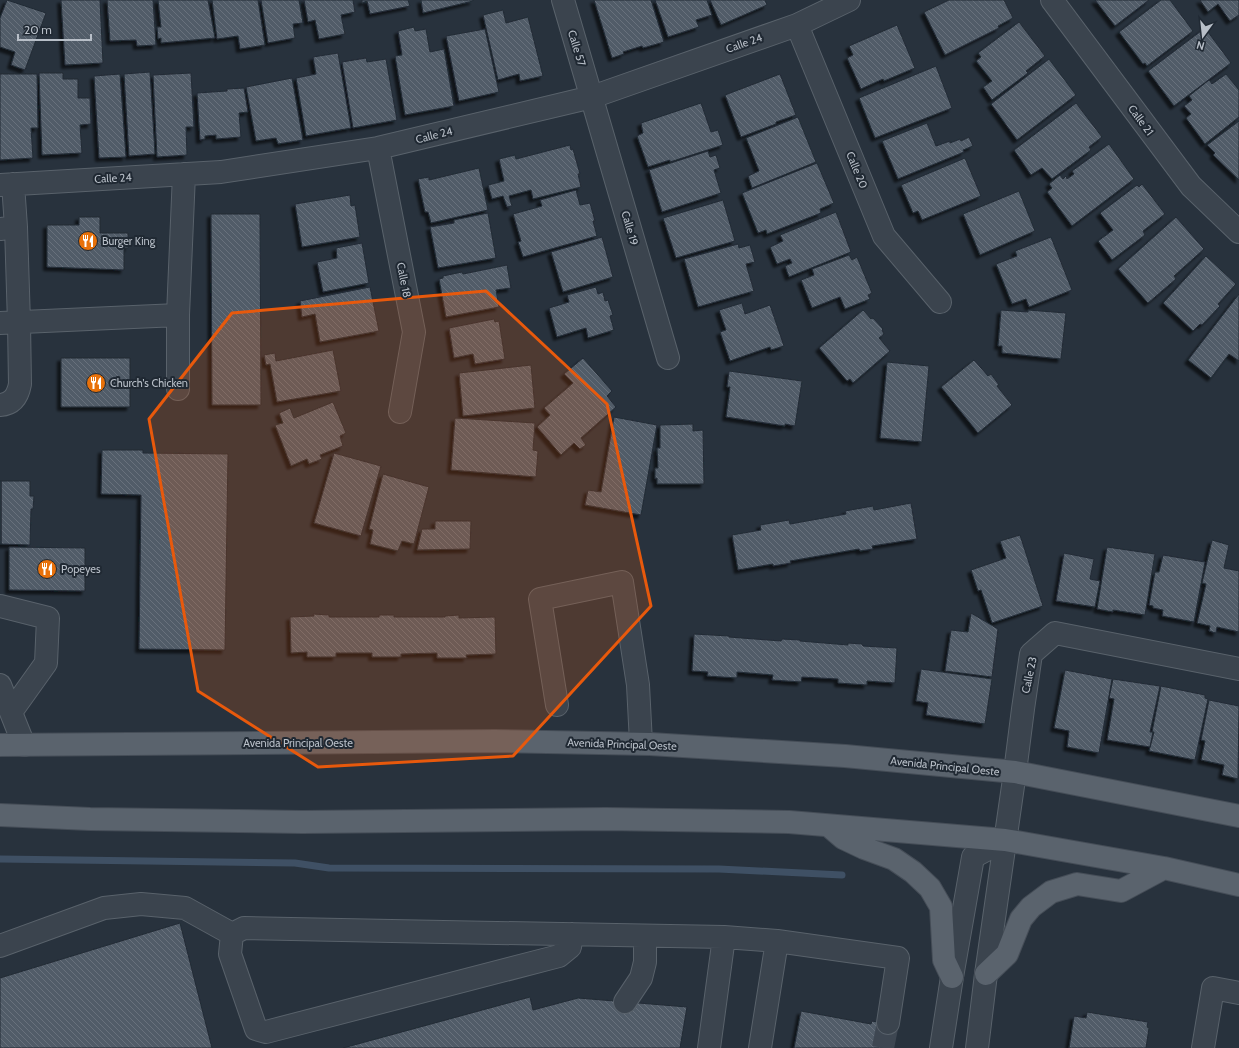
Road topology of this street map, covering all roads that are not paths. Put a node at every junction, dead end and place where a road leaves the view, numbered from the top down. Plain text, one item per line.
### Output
1 (563, 0) edge
2 (849, 0) edge
3 (1052, 0) edge
4 (797, 25) junction
5 (592, 97) junction
6 (378, 148) junction
7 (184, 174) junction
8 (6, 184) edge
9 (8, 228) edge
10 (1239, 232) edge
11 (940, 302) dead end
12 (178, 315) junction
13 (10, 323) edge
14 (668, 358) dead end
15 (178, 389) dead end
16 (0, 405) edge
17 (400, 412) dead end
18 (0, 606) edge
19 (1239, 669) edge
20 (0, 685) edge
21 (557, 705) dead end
22 (11, 712) junction
23 (641, 743) junction
24 (0, 745) edge
25 (24, 745) junction
26 (1015, 772) junction
27 (1239, 816) edge
28 (5, 818) edge
29 (828, 825) junction
30 (1005, 840) junction
31 (1164, 868) junction
32 (1239, 885) edge
33 (232, 934) junction
34 (572, 934) junction
35 (645, 936) junction
36 (724, 937) junction
37 (777, 941) junction
38 (0, 946) edge
39 (986, 974) junction
40 (952, 977) junction
41 (1239, 993) edge
42 (625, 1002) dead end
43 (888, 1023) tunnel mouth
44 (709, 1048) edge
45 (760, 1048) edge
46 (942, 1048) edge
47 (977, 1048) edge
48 (1202, 1048) edge

1 - 5 street, Calle 57
2 - 4 street, Calle 24
3 - 10 street, Calle 21
4 - 5 street, Calle 24
4 - 11 street, Calle 20
5 - 6 street, Calle 24
5 - 14 street, Calle 19
6 - 7 street, Calle 24
6 - 17 street, Calle 18
7 - 8 street, Calle 24
7 - 12 street
8 - 9 street
9 - 13 street
12 - 13 street
12 - 15 street
13 - 16 street
18 - 22 street
19 - 26 street, Calle 23
20 - 22 street
21 - 23 street
22 - 25 street
23 - 25 main road, Avenida Principal Oeste
23 - 26 main road, Avenida Principal Oeste
24 - 25 main road, Avenida Principal Oeste
26 - 27 main road, Avenida Principal Oeste
26 - 30 street, Calle 23
28 - 29 main road
29 - 30 main road
29 - 40 main road
30 - 31 main road
30 - 39 street, Calle 23
30 - 40 street
31 - 32 main road
31 - 39 main road
33 - 34 street
33 - 34 street
33 - 38 street
34 - 35 street
35 - 36 street
35 - 42 street
36 - 37 street
36 - 44 street
37 - 43 street
37 - 45 street
39 - 47 street, Calle 23
40 - 46 street
41 - 48 street

